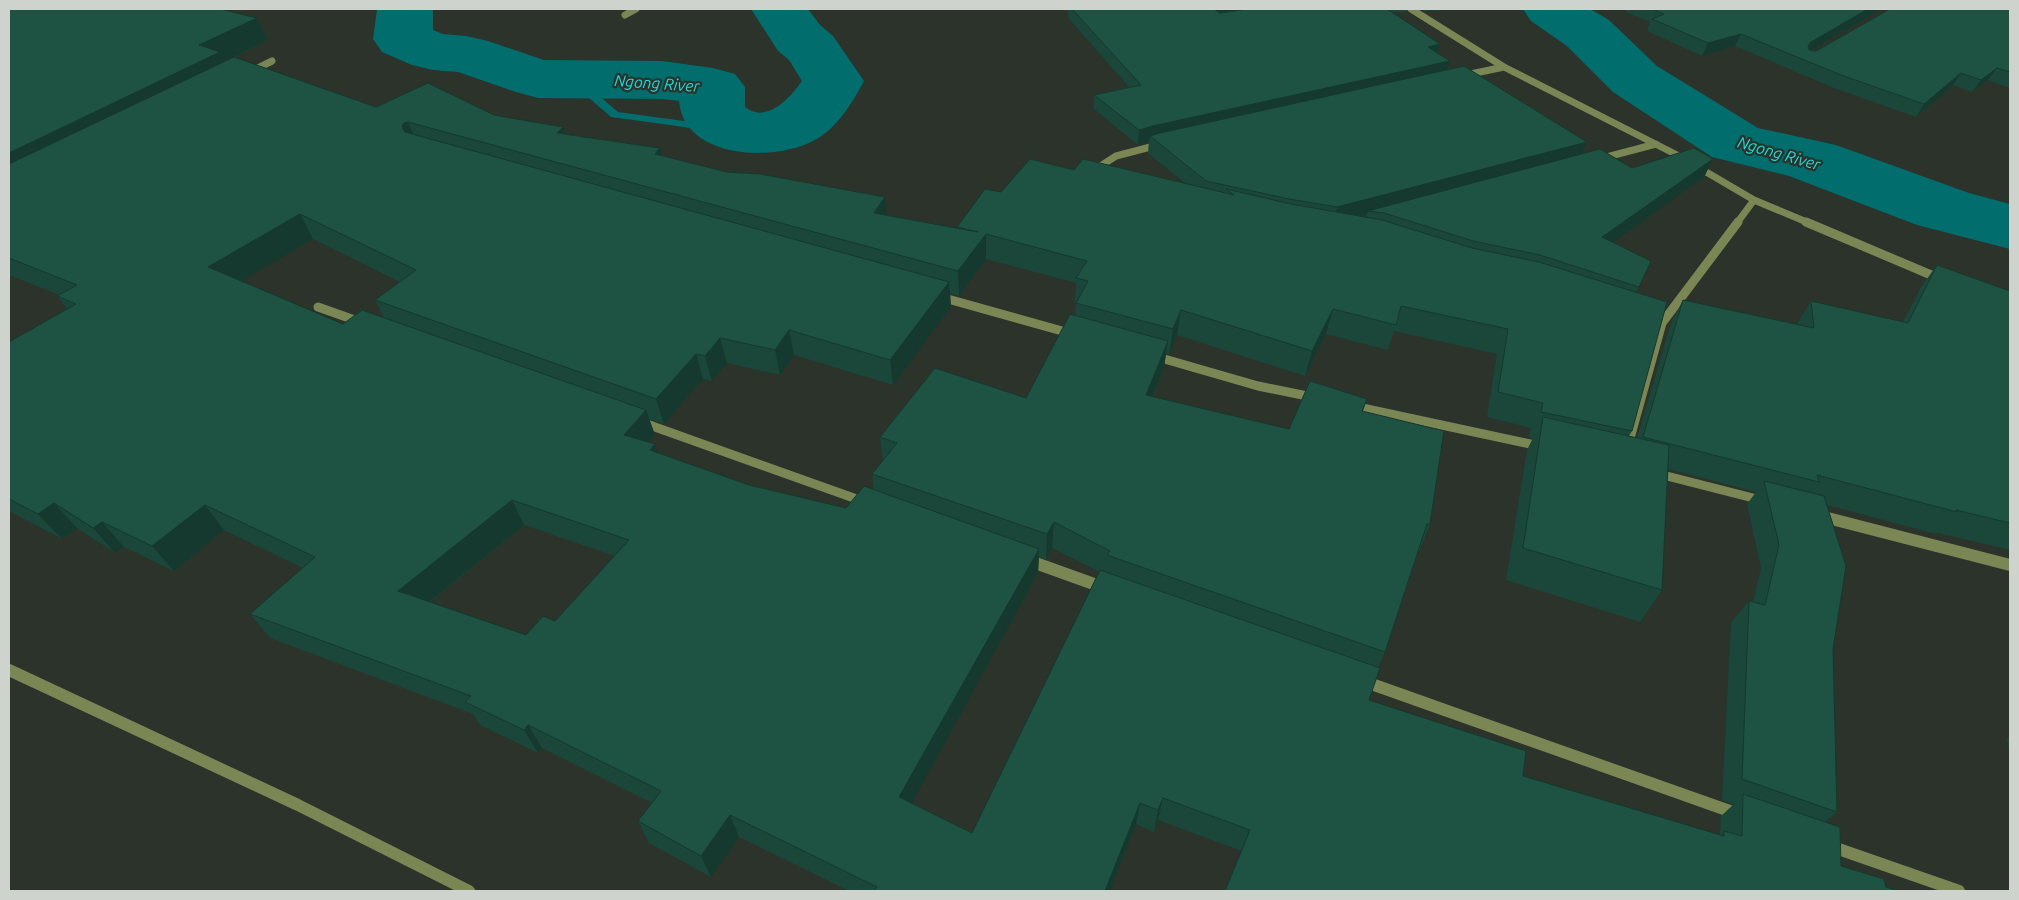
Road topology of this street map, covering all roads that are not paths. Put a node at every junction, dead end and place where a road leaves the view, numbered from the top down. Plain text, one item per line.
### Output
1 (636, 9) edge
2 (1411, 9) edge
3 (625, 15) dead end
4 (272, 61) dead end
5 (1504, 67) junction
6 (246, 74) edge
7 (1448, 78) edge
8 (1175, 141) edge
9 (1656, 144) junction
10 (1588, 162) edge
11 (1104, 181) edge
12 (1754, 200) junction
13 (1948, 282) edge
14 (924, 292) edge
15 (318, 307) dead end
16 (1653, 320) edge
17 (1662, 323) junction
18 (374, 327) edge
19 (1086, 338) edge
20 (1144, 354) edge
21 (1325, 400) edge
22 (1345, 404) edge
23 (627, 417) edge
24 (1555, 450) edge
25 (1625, 455) edge
26 (1641, 469) edge
27 (1774, 504) edge
28 (880, 508) edge
29 (1812, 513) edge
30 (1011, 555) edge
31 (2010, 565) edge
32 (1114, 592) edge
33 (9, 670) edge
34 (1349, 676) edge
35 (1752, 819) edge
36 (1818, 842) edge
37 (469, 891) edge
38 (1959, 891) edge

1 - 3 street
2 - 5 street
4 - 6 street
5 - 7 street
5 - 9 street
8 - 11 street
9 - 10 street
9 - 12 street
12 - 13 street
12 - 17 street
14 - 19 street
15 - 18 street
16 - 17 street
17 - 25 street
20 - 21 street
22 - 24 street
23 - 28 street
26 - 27 street
29 - 31 street
30 - 32 street
33 - 37 street
34 - 35 street
36 - 38 street

